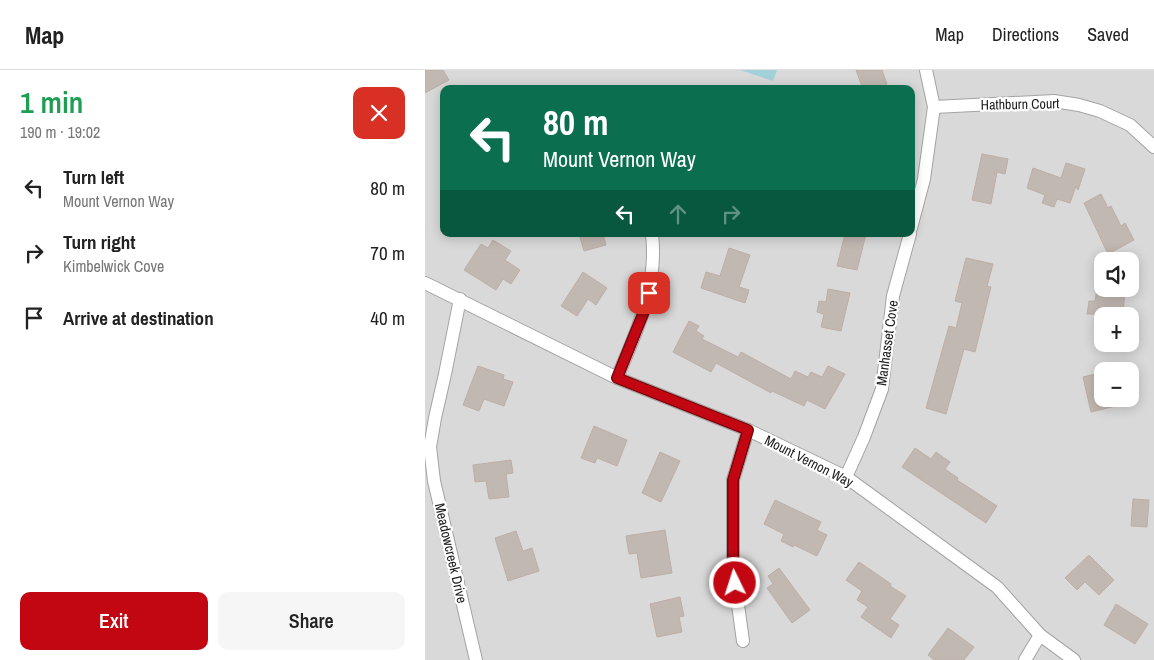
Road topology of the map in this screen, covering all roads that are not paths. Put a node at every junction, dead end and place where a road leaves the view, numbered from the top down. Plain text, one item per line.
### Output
1 (926, 70) edge
2 (934, 108) junction
3 (1154, 148) edge
4 (915, 213) edge
5 (652, 237) edge
6 (909, 237) edge
7 (425, 283) edge
8 (460, 299) junction
9 (617, 378) junction
10 (748, 430) junction
11 (847, 477) junction
12 (1040, 635) junction
13 (743, 641) dead end
14 (476, 660) edge
15 (1025, 660) edge
16 (1074, 660) edge

1 - 2 street
2 - 3 street, Hathburn Court
2 - 4 street
5 - 9 street
6 - 11 street, Manhasset Cove
7 - 8 street, Mount Vernon Way
8 - 9 street, Mount Vernon Way
8 - 14 street, Meadowcreek Drive
9 - 10 street, Mount Vernon Way
10 - 11 street, Mount Vernon Way
10 - 13 street
11 - 12 street, Mount Vernon Way
12 - 15 street
12 - 16 street, Mount Vernon Way

